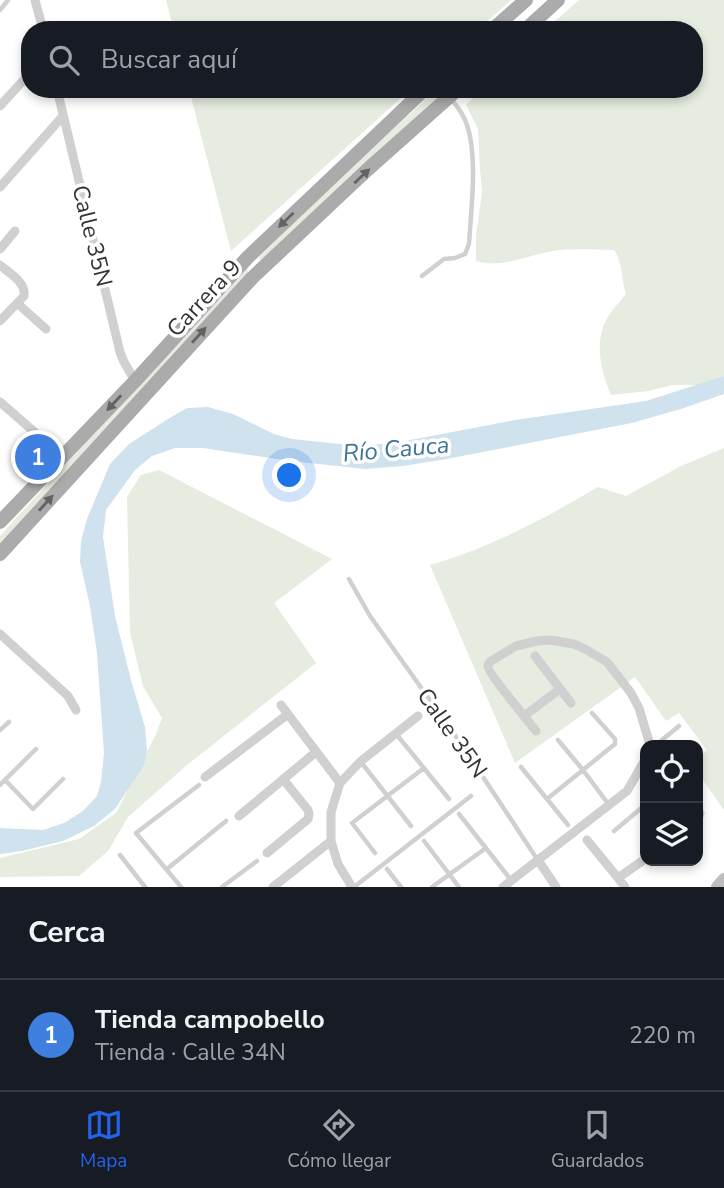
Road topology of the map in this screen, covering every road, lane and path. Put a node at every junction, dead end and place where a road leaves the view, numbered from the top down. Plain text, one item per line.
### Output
1 (8, 0) edge
2 (35, 0) edge
3 (526, 0) edge
4 (558, 0) edge
5 (0, 10) edge
6 (41, 21) edge
7 (502, 21) edge
8 (535, 21) edge
9 (21, 83) edge
10 (59, 98) edge
11 (416, 98) edge
12 (444, 98) edge
13 (453, 98) edge
14 (0, 106) edge
15 (63, 116) junction
16 (0, 187) edge
17 (15, 231) dead end
18 (0, 249) edge
19 (248, 257) junction
20 (0, 265) edge
21 (422, 276) dead end
22 (252, 278) junction
23 (17, 303) junction
24 (0, 321) edge
25 (46, 329) dead end
26 (135, 381) junction
27 (2, 408) edge
28 (63, 457) junction
29 (0, 522) edge
30 (0, 554) edge
31 (349, 579) dead end
32 (0, 634) edge
33 (535, 656) dead end
34 (560, 689) junction
35 (571, 702) dead end
36 (281, 705) dead end
37 (76, 710) dead end
38 (593, 713) dead end
39 (288, 714) junction
40 (418, 716) dead end
41 (524, 716) junction
42 (9, 722) dead end
43 (679, 726) dead end
44 (0, 730) edge
45 (536, 731) dead end
46 (396, 734) junction
47 (558, 740) dead end
48 (649, 740) edge
49 (662, 740) edge
50 (36, 749) dead end
51 (316, 752) junction
52 (361, 761) junction
53 (521, 767) dead end
54 (424, 768) junction
55 (640, 769) edge
56 (583, 770) junction
57 (63, 779) dead end
58 (283, 779) junction
59 (5, 780) junction
60 (202, 781) joint
61 (340, 783) junction
62 (0, 785) edge
63 (388, 795) junction
64 (471, 796) dead end
65 (449, 799) dead end
66 (547, 799) junction
67 (609, 805) junction
68 (640, 809) edge
69 (459, 814) dead end
70 (239, 816) dead end
71 (226, 821) dead end
72 (411, 825) dead end
73 (568, 825) dead end
74 (614, 831) dead end
75 (587, 840) dead end
76 (331, 841) junction
77 (424, 841) dead end
78 (486, 848) junction
79 (267, 853) dead end
80 (375, 853) dead end
81 (120, 855) dead end
82 (538, 860) junction
83 (257, 861) dead end
84 (640, 863) edge
85 (167, 869) junction
86 (387, 869) dead end
87 (449, 875) junction
88 (618, 878) junction
89 (724, 879) edge
90 (506, 885) edge
91 (145, 887) edge
92 (181, 887) edge
93 (222, 887) edge
94 (273, 887) edge
95 (353, 887) edge
96 (401, 887) edge
97 (432, 887) edge
98 (459, 887) edge
99 (556, 887) edge
100 (625, 887) edge
101 (717, 887) edge

1 - 5 lane
2 - 6 street
3 - 7 main road
4 - 8 main road
9 - 14 street
10 - 15 street, Calle 35N
11 -> 19 main road, Carrera 9
22 -> 12 main road, Carrera 9
13 - 21 lane
15 - 16 street
15 - 26 street, Calle 35N
17 - 18 street
19 - 22 main road
19 - 26 main road, Carrera 9
20 - 23 street
30 -> 22 main road, Carrera 9
23 - 24 street
23 - 25 street
26 -> 28 main road, Carrera 9
27 - 28 street
28 - 29 main road, Carrera 9
31 - 82 lane, Calle 35N
32 - 37 street
33 - 34 street
34 - 35 street
34 - 41 street
36 - 39 street
38 - 56 lane
39 - 51 street
39 - 60 street
40 - 46 street
41 - 45 street
41 - 48 street
42 - 44 lane
43 - 49 lane
46 - 52 street
46 - 54 lane
47 - 56 lane
50 - 59 lane
51 - 58 street
51 - 61 street
52 - 61 street
52 - 63 lane
53 - 66 lane
54 - 63 lane
54 - 65 lane
55 - 67 street
56 - 66 lane
56 - 67 lane
57 - 59 lane
58 - 70 street
58 - 79 street
59 - 62 lane
60 - 85 lane
61 - 76 street
63 - 72 lane
63 - 80 lane
64 - 95 lane
66 - 73 lane
67 - 82 street
68 - 74 lane
69 - 78 lane
71 - 85 lane
75 - 88 street
76 - 94 street
76 - 95 street
77 - 87 lane
78 - 87 lane
78 - 90 lane
81 - 91 lane
82 - 90 street
82 - 99 street, Calle 35N
83 - 93 lane
84 - 88 street
85 - 92 lane
86 - 96 lane
87 - 97 lane
87 - 98 lane
88 - 100 street
89 - 101 main road

